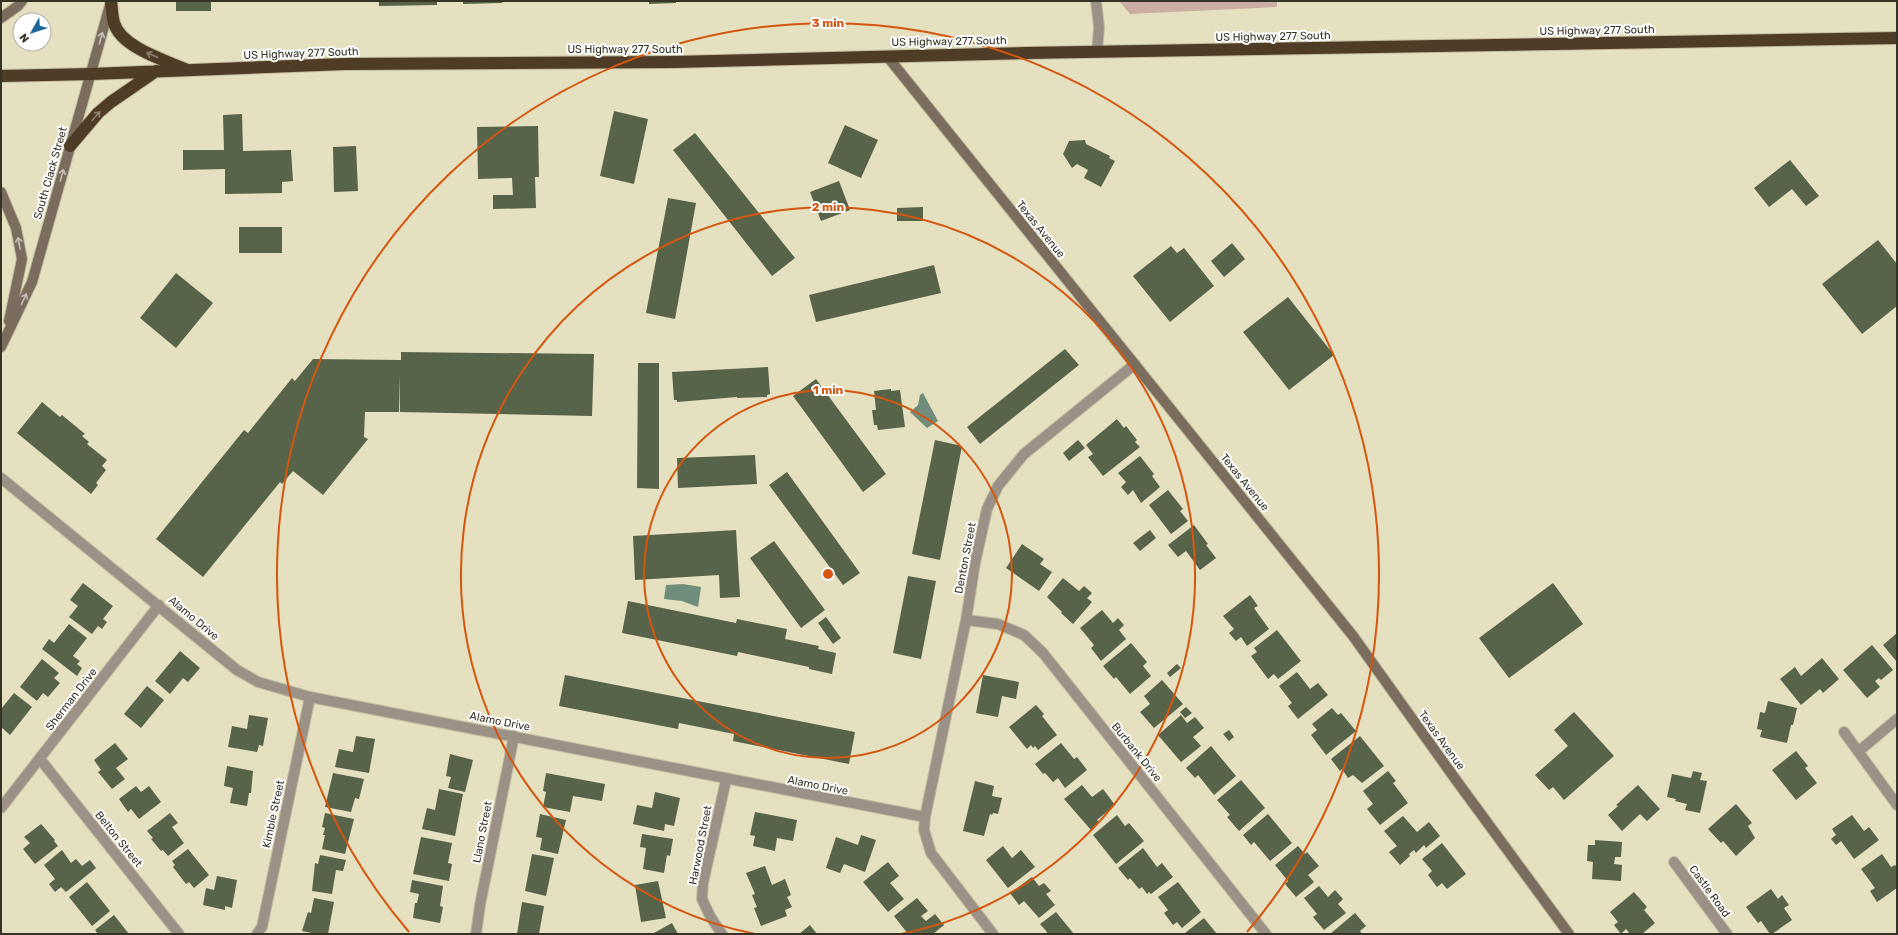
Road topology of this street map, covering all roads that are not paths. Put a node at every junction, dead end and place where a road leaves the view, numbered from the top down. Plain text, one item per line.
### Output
1 (22, 1) edge
2 (111, 1) edge
3 (1096, 1) edge
4 (1, 18) edge
5 (1897, 38) edge
6 (1097, 52) junction
7 (887, 56) junction
8 (188, 70) junction
9 (156, 72) junction
10 (91, 74) junction
11 (1, 76) edge
12 (70, 146) junction
13 (1, 192) edge
14 (6, 337) junction
15 (1, 347) edge
16 (1135, 364) junction
17 (1, 478) edge
18 (159, 605) junction
19 (966, 620) junction
20 (310, 697) junction
21 (1897, 718) edge
22 (1844, 732) dead end
23 (514, 736) junction
24 (1860, 751) junction
25 (40, 759) junction
26 (726, 780) junction
27 (1897, 805) edge
28 (1, 808) edge
29 (925, 817) junction
30 (1674, 862) dead end
31 (179, 934) edge
32 (257, 934) edge
33 (476, 934) edge
34 (722, 934) edge
35 (993, 934) edge
36 (1266, 934) edge
37 (1569, 934) edge
38 (1727, 934) edge

1 - 4 street
8 -> 2 highway
10 -> 2 street, South Clack Street
3 - 6 street
5 - 6 highway, US Highway 277 South
6 - 7 highway, US Highway 277 South
7 - 8 highway, US Highway 277 South
7 - 16 street, Texas Avenue
8 - 9 highway, US Highway 277 South
9 - 10 highway, US Highway 277 South
12 -> 9 highway
10 - 11 highway, US Highway 277 South
10 - 12 street, South Clack Street
14 -> 12 street, South Clack Street
14 -> 13 street
14 - 15 street, South Clack Street
16 - 19 street, Denton Street
16 - 37 street, Texas Avenue
17 - 18 street, Alamo Drive
18 - 20 street, Alamo Drive
18 - 25 street, Sherman Drive
19 - 29 street, Denton Street
19 - 36 street, Burbank Drive
20 - 23 street, Alamo Drive
20 - 32 street, Kimble Street
21 - 24 street
22 - 24 street
23 - 26 street, Alamo Drive
23 - 33 street, Llano Street
24 - 27 street
25 - 28 street, Sherman Drive
25 - 31 street, Belton Street
26 - 29 street, Alamo Drive
26 - 34 street, Harwood Street
29 - 35 street
30 - 38 street, Castle Road

